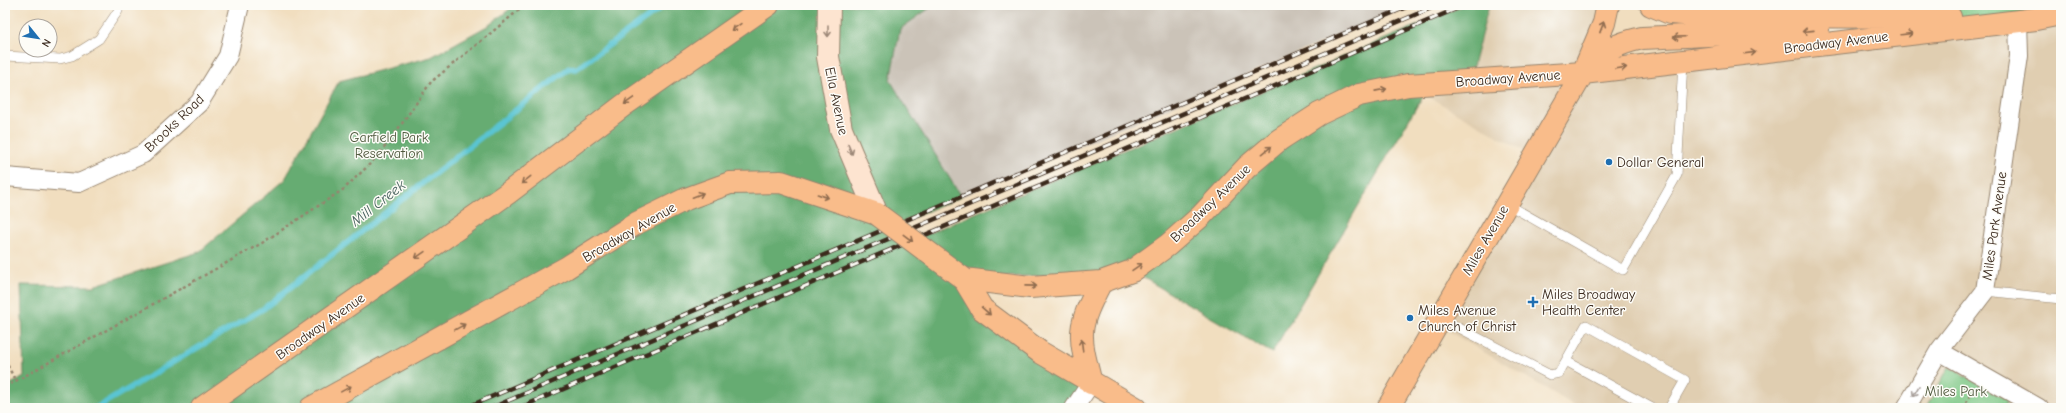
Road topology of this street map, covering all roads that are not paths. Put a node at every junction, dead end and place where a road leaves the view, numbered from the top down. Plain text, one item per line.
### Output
1 (119, 5) edge
2 (240, 5) edge
3 (768, 5) edge
4 (829, 5) edge
5 (1608, 5) edge
6 (1651, 5) edge
7 (2061, 14) edge
8 (1931, 17) junction
9 (2018, 20) junction
10 (5, 56) edge
11 (1683, 61) junction
12 (1583, 73) junction
13 (5, 176) edge
14 (1507, 204) junction
15 (877, 214) junction
16 (964, 279) junction
17 (1101, 282) junction
18 (1985, 291) junction
19 (2061, 299) edge
20 (1440, 318) junction
21 (1939, 351) junction
22 (1566, 361) junction
23 (1090, 383) junction
24 (2027, 405) edge
25 (202, 408) edge
26 (311, 408) edge
27 (1074, 408) edge
28 (1136, 408) edge
29 (1388, 408) edge
30 (1652, 408) edge
31 (1669, 408) edge
32 (1906, 408) edge

1 - 10 lane
2 - 13 street, Brooks Road
3 -> 25 main road, Broadway Avenue
4 -> 15 main road, Ella Avenue
12 -> 5 main road
6 - 8 main road, Broadway Avenue
7 - 9 main road, Broadway Avenue
8 - 9 main road, Broadway Avenue
8 -> 12 main road
11 -> 9 main road, Broadway Avenue
9 - 18 street, Miles Park Avenue
12 -> 11 main road, Broadway Avenue
11 - 14 lane
12 - 14 main road, Miles Avenue
17 -> 12 main road, Broadway Avenue
14 - 20 main road, Miles Avenue
15 -> 16 main road, Broadway Avenue, bridge
26 -> 15 main road, Broadway Avenue
16 -> 17 main road, Broadway Avenue
16 -> 23 main road
23 -> 17 main road
18 - 19 lane
18 - 21 street, Miles Park Avenue
20 - 22 lane
20 - 29 main road, Miles Avenue
21 - 24 street
21 -> 32 street, Miles Park Avenue
22 - 30 lane
22 - 31 lane
23 - 27 street
23 - 28 main road

